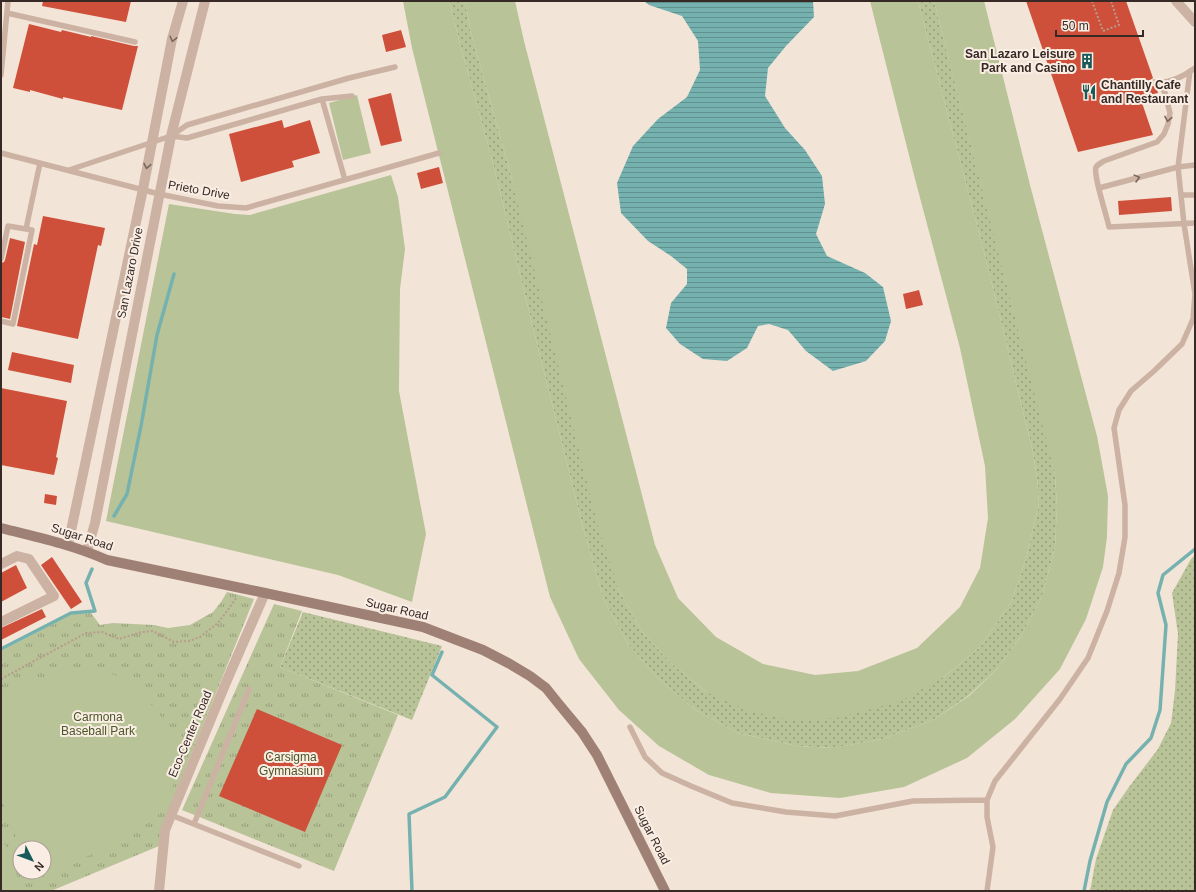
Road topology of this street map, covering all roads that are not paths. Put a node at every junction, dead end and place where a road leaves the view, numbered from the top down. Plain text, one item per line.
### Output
1 (8, 1) edge
2 (183, 1) edge
3 (205, 1) edge
4 (1176, 1) edge
5 (7, 13) junction
6 (1195, 22) edge
7 (135, 42) dead end
8 (2, 58) edge
9 (395, 67) dead end
10 (1193, 70) edge
11 (1, 75) edge
12 (352, 96) dead end
13 (322, 99) junction
14 (170, 136) junction
15 (152, 142) junction
16 (1, 153) edge
17 (439, 153) dead end
18 (40, 163) junction
19 (1195, 165) edge
20 (1178, 167) junction
21 (68, 170) junction
22 (345, 180) junction
23 (1099, 188) junction
24 (143, 189) junction
25 (159, 194) junction
26 (1181, 195) junction
27 (1195, 195) edge
28 (1195, 223) edge
29 (1184, 224) junction
30 (26, 229) junction
31 (1, 259) edge
32 (1, 321) edge
33 (1, 528) edge
34 (68, 545) junction
35 (87, 551) junction
36 (1, 564) edge
37 (265, 593) junction
38 (1, 622) edge
39 (249, 689) dead end
40 (630, 726) dead end
41 (987, 800) junction
42 (171, 815) junction
43 (194, 824) junction
44 (299, 866) dead end
45 (159, 891) edge
46 (665, 891) edge
47 (987, 891) edge

1 - 5 lane
2 -> 15 street, San Lazaro Drive
3 - 14 street, San Lazaro Drive
4 - 6 street
5 - 7 lane
5 - 8 lane
8 - 11 lane
9 - 14 lane
10 - 20 lane
10 -> 23 lane
12 - 13 lane
13 - 14 lane
13 - 22 lane
14 - 15 lane
14 - 25 street, San Lazaro Drive
15 - 21 lane
15 -> 24 street, San Lazaro Drive
16 - 18 lane, Prieto Drive
17 - 22 lane, Prieto Drive
18 - 21 lane, Prieto Drive
18 - 30 lane
19 - 20 lane
23 -> 20 lane
20 - 26 lane
21 - 24 lane, Prieto Drive
22 - 25 lane, Prieto Drive
23 - 29 lane
24 - 25 lane, Prieto Drive
24 - 34 street, San Lazaro Drive
25 - 35 street, San Lazaro Drive
26 - 27 lane
26 - 29 lane
28 - 29 lane
29 - 41 lane
30 - 31 lane
30 - 32 lane
33 - 34 main road, Sugar Road
34 - 35 main road, Sugar Road
35 - 37 main road, Sugar Road
36 - 38 street
37 - 42 street, Eco-Center Road
37 - 46 main road, Sugar Road
39 - 43 lane
40 - 41 lane
41 - 47 lane
42 - 43 lane
42 - 45 street, Eco-Center Road
43 - 44 lane

